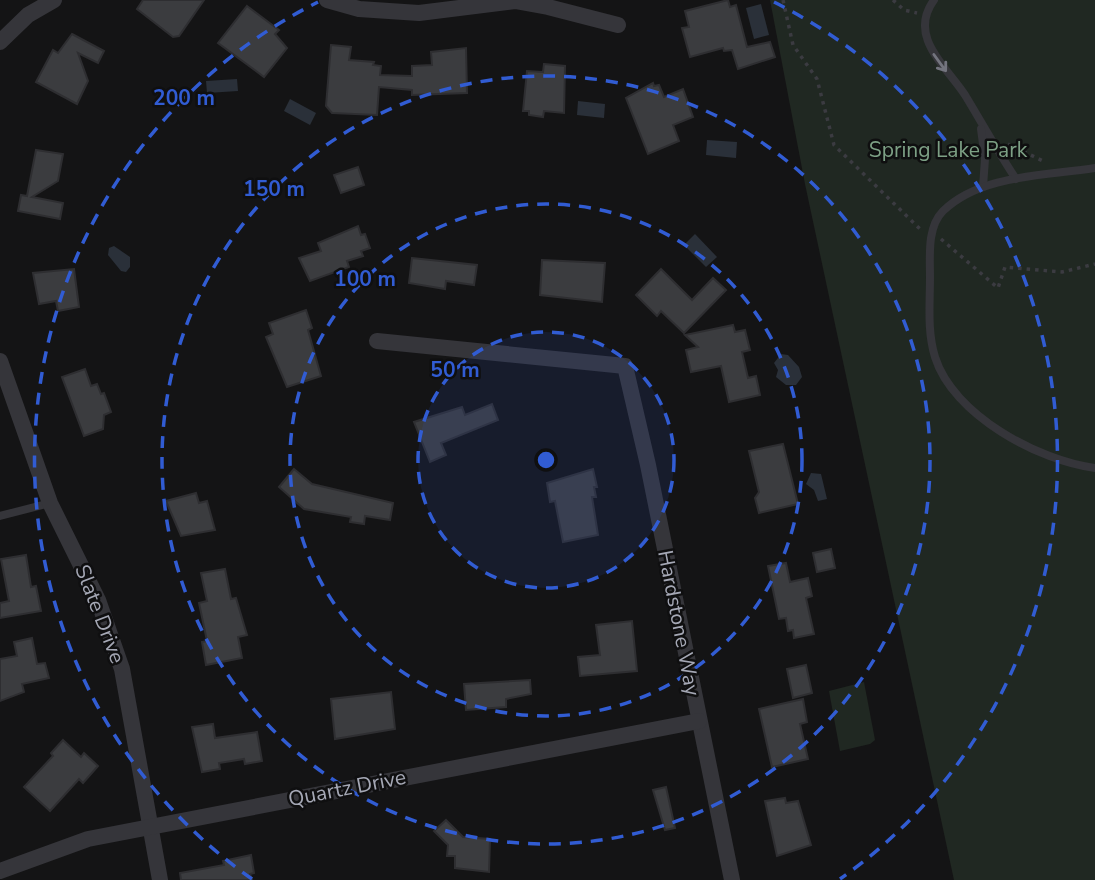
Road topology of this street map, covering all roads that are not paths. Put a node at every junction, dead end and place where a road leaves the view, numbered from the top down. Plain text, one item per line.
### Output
1 (54, 0) edge
2 (327, 0) edge
3 (934, 0) edge
4 (618, 25) dead end
5 (0, 42) edge
6 (981, 126) junction
7 (1095, 168) edge
8 (1016, 179) junction
9 (983, 187) junction
10 (377, 341) dead end
11 (0, 361) edge
12 (1095, 466) edge
13 (50, 503) junction
14 (0, 516) edge
15 (699, 721) junction
16 (153, 825) junction
17 (0, 871) edge
18 (160, 880) edge
19 (732, 880) edge

1 - 5 street
2 - 4 street
3 -> 6 lane
6 - 8 lane
6 - 9 lane
7 - 8 lane
8 - 9 lane
9 - 12 lane
10 - 15 street, Hardstone Way
11 - 13 street, Slate Drive
13 - 14 lane
13 - 16 street, Slate Drive
15 - 16 street, Quartz Drive
15 - 19 street, Hardstone Way
16 - 17 street, Quartz Drive
16 - 18 street, Slate Drive

